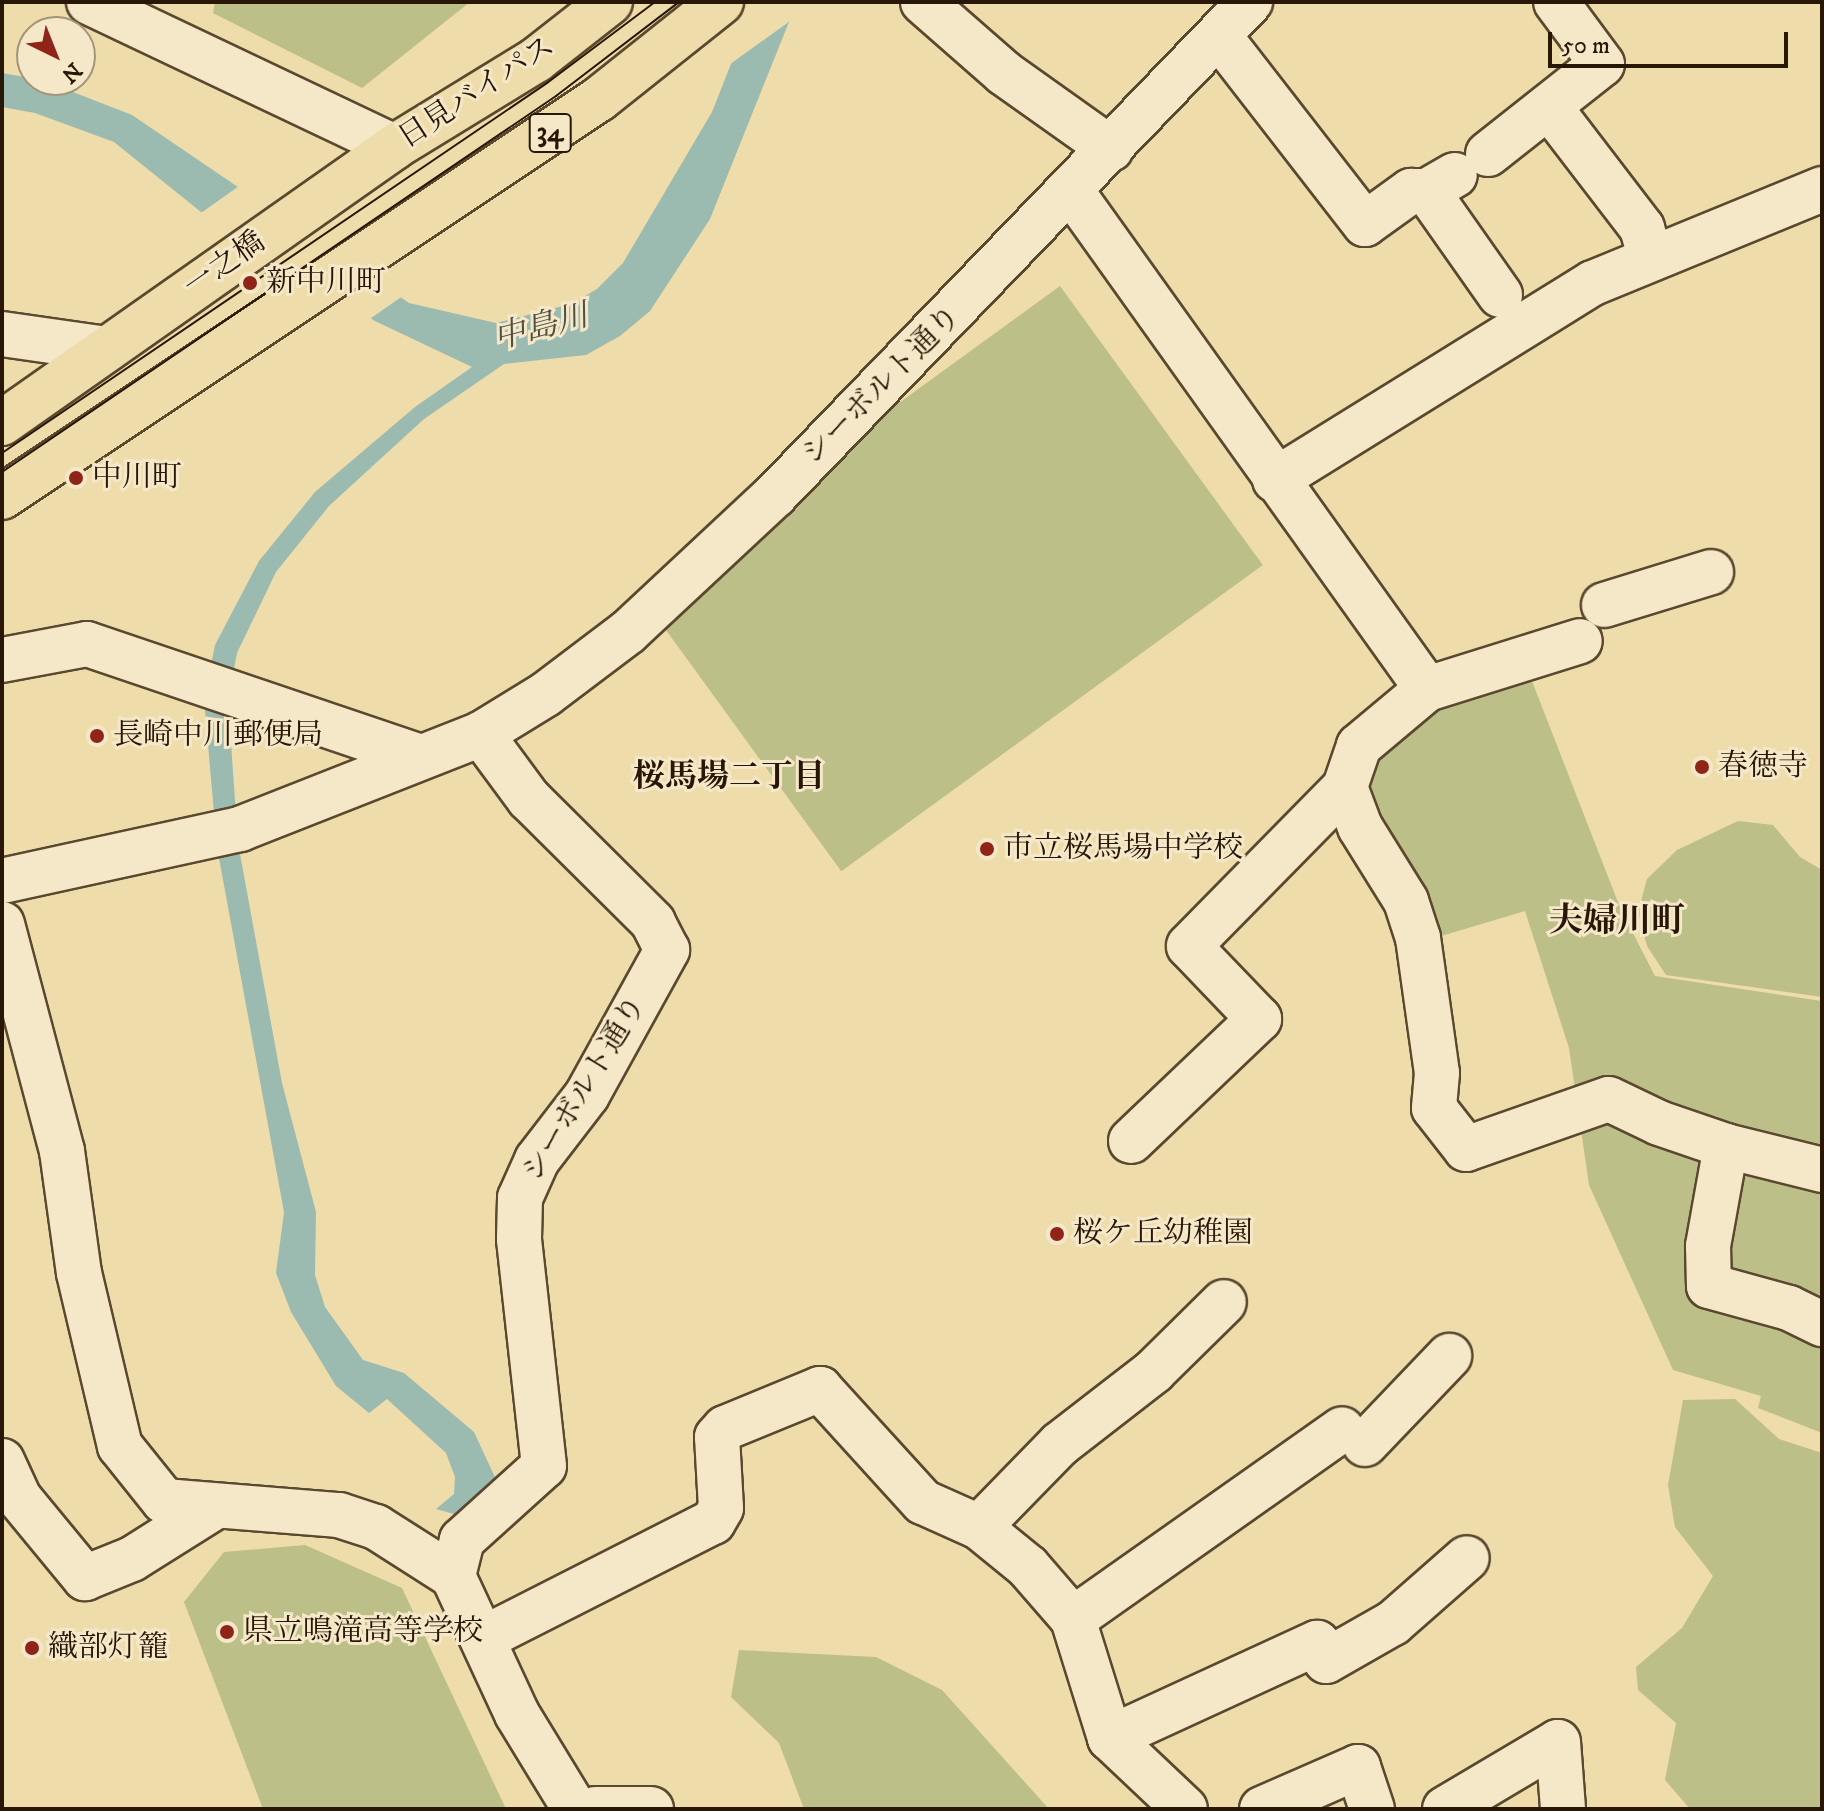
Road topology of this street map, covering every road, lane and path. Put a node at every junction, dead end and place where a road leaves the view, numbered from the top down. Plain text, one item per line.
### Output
1 (89, 2) edge
2 (610, 2) edge
3 (923, 2) edge
4 (1250, 2) edge
5 (1556, 2) edge
6 (708, 13) edge
7 (1219, 36) junction
8 (1550, 108) junction
9 (394, 147) junction
10 (1111, 149) junction
11 (1457, 173) junction
12 (344, 182) joint
13 (1822, 189) edge
14 (1072, 192) junction
15 (1651, 259) junction
16 (1500, 295) dead end
17 (2, 334) edge
18 (107, 349) junction
19 (2, 423) edge
20 (1275, 480) junction
21 (2, 497) edge
22 (1711, 572) dead end
23 (1604, 605) dead end
24 (1580, 641) dead end
25 (2, 660) edge
26 (1427, 689) junction
27 (481, 734) junction
28 (417, 756) junction
29 (1345, 787) junction
30 (2, 881) edge
31 (2, 924) edge
32 (1131, 1141) dead end
33 (1726, 1146) junction
34 (537, 1160) junction
35 (1822, 1170) edge
36 (1224, 1302) dead end
37 (1822, 1324) edge
38 (555, 1342) dead end
39 (1449, 1356) dead end
40 (2, 1461) edge
41 (213, 1508) junction
42 (979, 1527) junction
43 (1467, 1558) dead end
44 (453, 1576) junction
45 (1073, 1619) junction
46 (484, 1638) junction
47 (1110, 1738) junction
48 (575, 1809) edge
49 (595, 1809) edge
50 (651, 1809) edge
51 (1185, 1809) edge
52 (1262, 1809) edge
53 (1372, 1809) edge
54 (1445, 1809) edge
55 (1563, 1809) edge

1 - 9 street
2 - 9 highway, 日見バイパス / 34
3 - 10 street
4 - 7 street, シーボルト通り
5 - 8 street
6 - 21 highway, 34
7 - 10 street, シーボルト通り
7 - 11 street
8 - 11 street
8 - 15 street
9 - 12 highway, 日見バイパス / 34
10 - 14 street, シーボルト通り
11 - 16 street
12 - 18 highway, 一之橋 / 34
13 - 15 street
14 - 20 street
14 - 27 street, シーボルト通り
15 - 20 street
17 - 18 street
18 - 19 highway, 34
20 - 26 street
22 - 23 street
24 - 26 street
25 - 28 street
26 - 29 street
27 - 28 street, シーボルト通り
27 - 34 street, シーボルト通り
28 - 30 street, シーボルト通り
29 - 32 street
29 - 33 street
31 - 41 street
33 - 35 street
33 - 37 street
34 - 38 street
34 - 44 street, シーボルト通り
36 - 42 street
39 - 45 street
40 - 41 street
41 - 44 street
42 - 45 street
42 - 46 street
43 - 47 street
44 - 46 street
45 - 47 street
46 - 48 street
47 - 51 street
49 - 50 street
52 - 53 street
54 - 55 street

